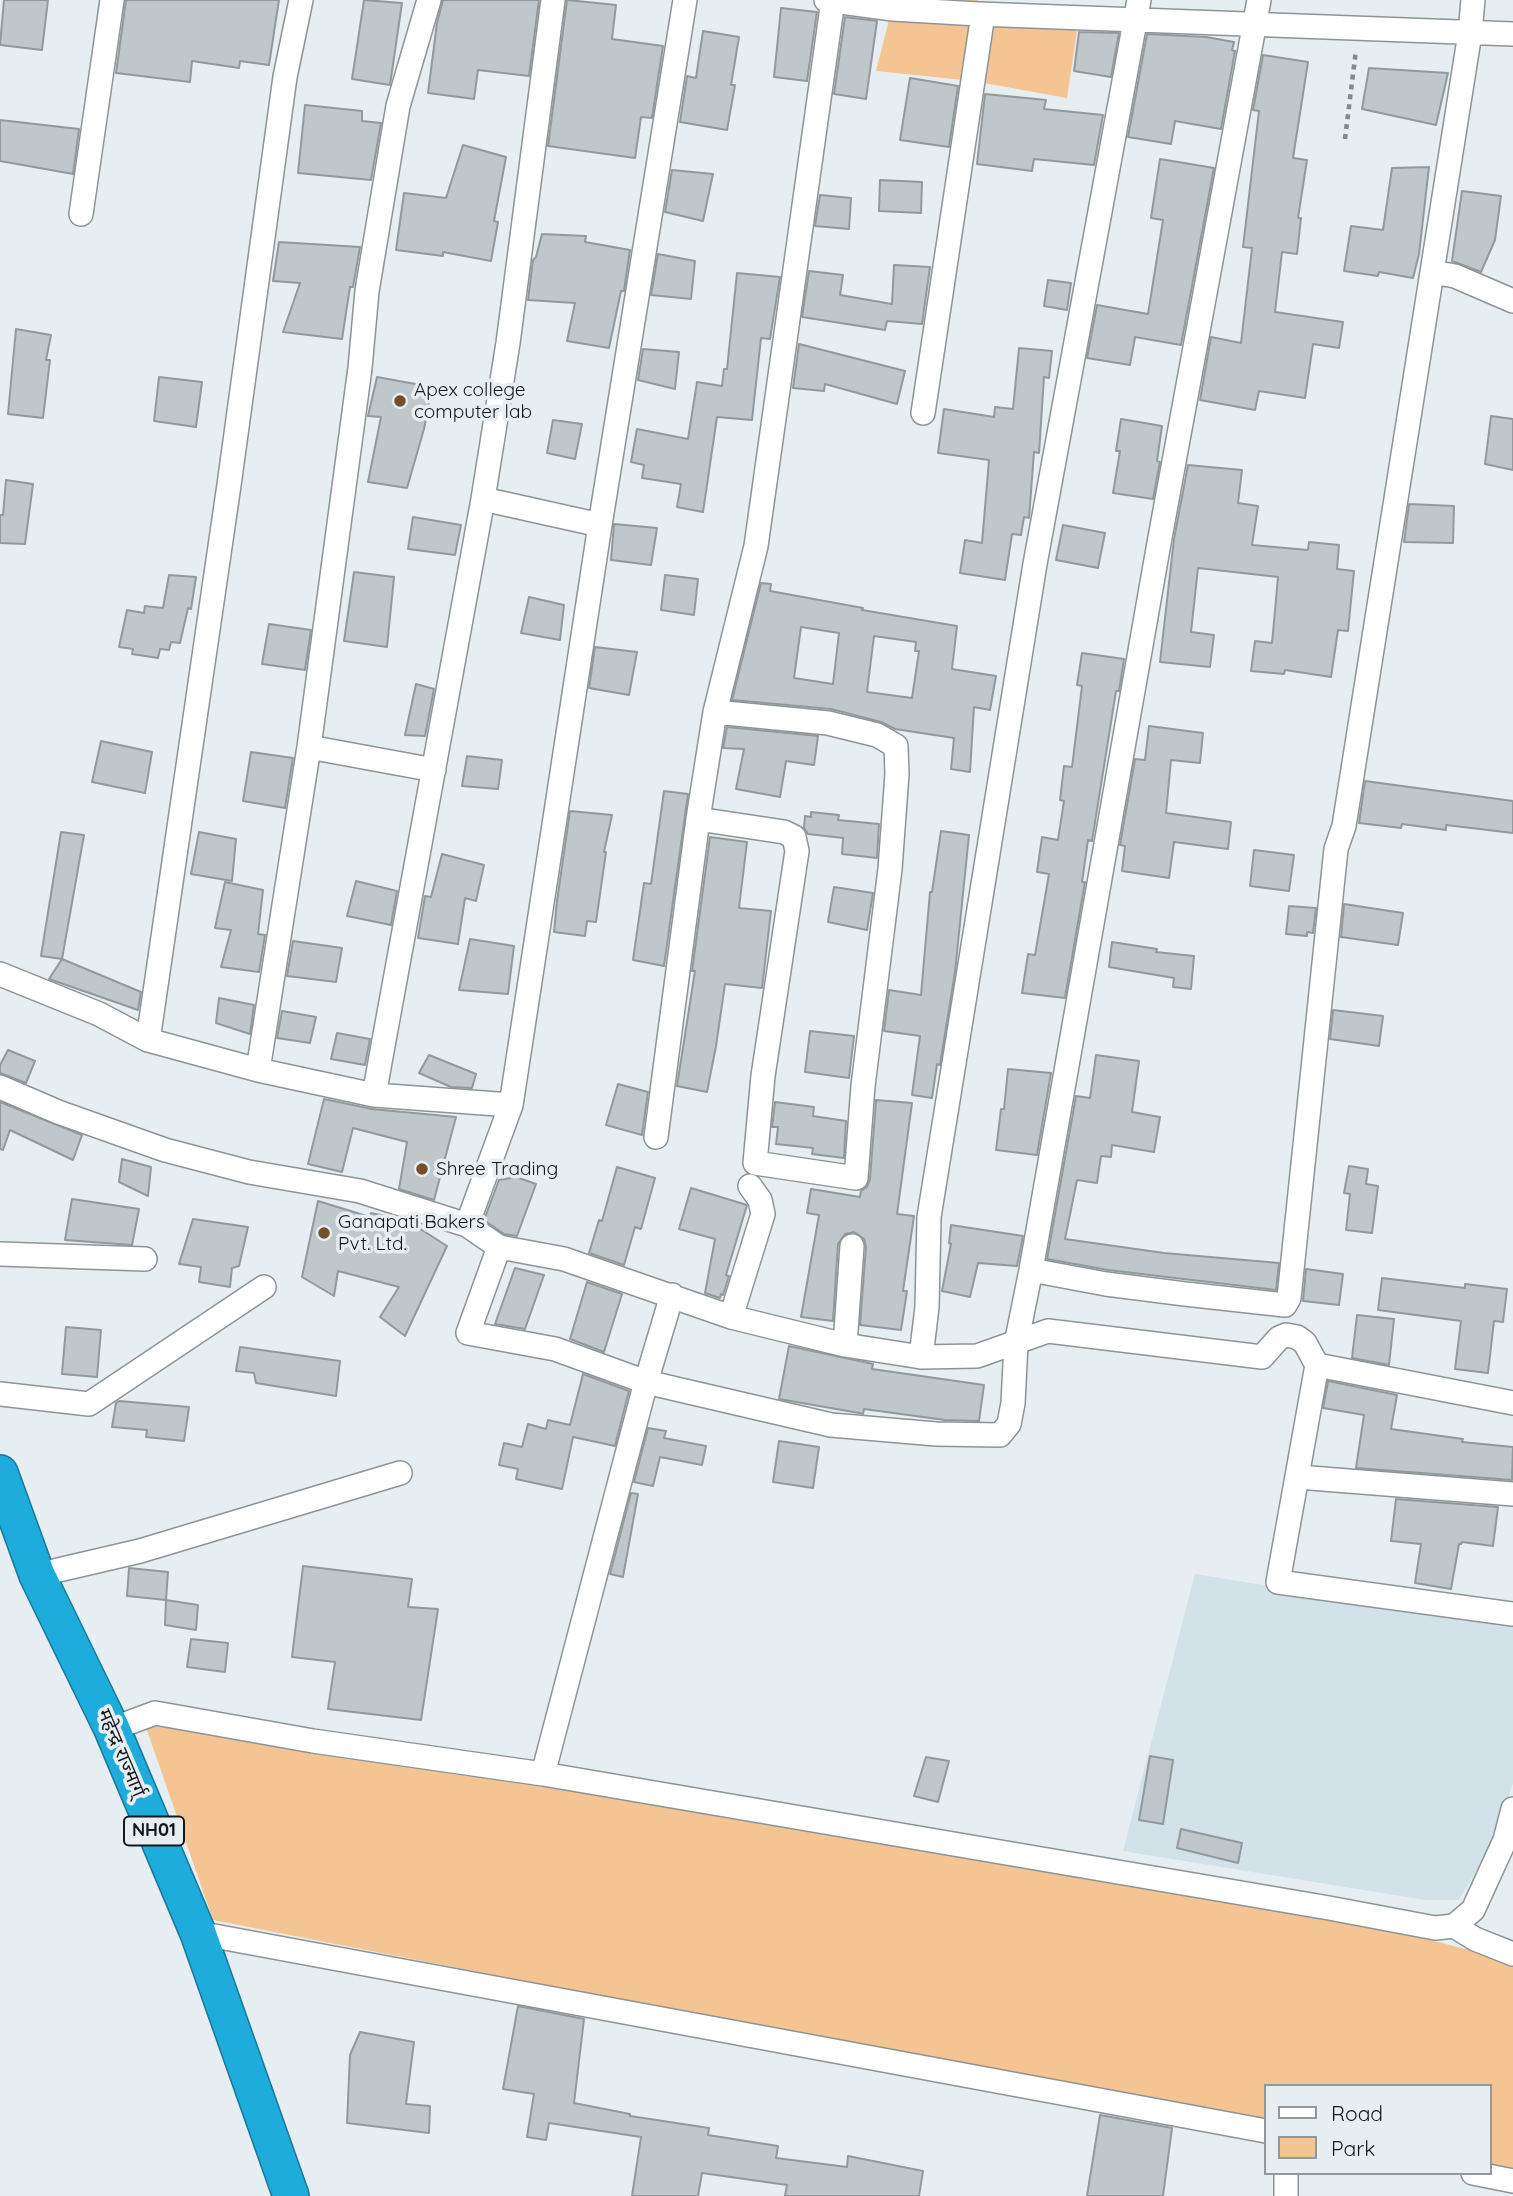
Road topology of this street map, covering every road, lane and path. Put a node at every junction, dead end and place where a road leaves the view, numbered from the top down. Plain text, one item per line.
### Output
1 (112, 0) edge
2 (301, 0) edge
3 (429, 0) edge
4 (553, 0) edge
5 (685, 0) edge
6 (826, 0) edge
7 (832, 0) edge
8 (1259, 0) edge
9 (1472, 0) edge
10 (893, 4) edge
11 (1138, 10) edge
12 (983, 13) junction
13 (1256, 24) junction
14 (1359, 28) junction
15 (1470, 33) junction
16 (1513, 34) edge
17 (1345, 139) dead end
18 (81, 214) dead end
19 (1432, 272) junction
20 (1513, 301) edge
21 (923, 412) dead end
22 (483, 499) junction
23 (600, 525) junction
24 (716, 712) junction
25 (309, 747) junction
26 (434, 770) junction
27 (698, 819) junction
28 (0, 974) edge
29 (148, 1040) junction
30 (258, 1070) junction
31 (0, 1087) edge
32 (374, 1095) junction
33 (510, 1105) junction
34 (656, 1137) dead end
35 (750, 1186) dead end
36 (467, 1225) junction
37 (852, 1246) dead end
38 (499, 1247) junction
39 (0, 1254) edge
40 (145, 1259) dead end
41 (1031, 1270) junction
42 (264, 1287) dead end
43 (671, 1295) junction
44 (732, 1317) junction
45 (1016, 1344) junction
46 (845, 1345) junction
47 (921, 1357) junction
48 (1317, 1365) junction
49 (646, 1382) junction
50 (0, 1394) edge
51 (1513, 1403) edge
52 (0, 1472) edge
53 (400, 1473) dead end
54 (1298, 1477) junction
55 (1513, 1494) edge
56 (37, 1575) junction
57 (1513, 1614) edge
58 (112, 1728) junction
59 (543, 1774) junction
60 (1513, 1809) edge
61 (1454, 1926) junction
62 (198, 1933) junction
63 (1513, 1954) edge
64 (1264, 2131) edge
65 (1286, 2175) edge
66 (1483, 2175) edge
67 (1513, 2181) edge
68 (291, 2196) edge
69 (1286, 2196) edge

1 - 18 street
2 - 29 street
3 - 25 street
4 - 22 street
5 - 23 street
6 - 7 street
7 - 10 street
7 - 24 street
8 - 13 street
9 - 15 street
10 - 12 street
11 - 12 street
11 - 13 street
11 - 47 street
12 - 21 street
13 - 14 street
13 - 41 street
14 - 15 street
14 - 17 path
15 - 16 street
15 - 19 street
19 - 20 street
19 - 41 street
22 - 23 street
22 - 26 street
23 - 33 street
24 - 27 street
24 - 27 street
25 - 26 street
25 - 30 street
26 - 32 street
27 - 34 street
28 - 29 street
29 - 30 street
30 - 32 street
31 - 36 street
32 - 33 street
33 - 36 street
35 - 44 street
36 - 38 street
37 - 46 street
38 - 43 street
38 - 49 street
39 - 40 street
41 - 45 street
42 - 50 street
43 - 44 street
43 - 49 street
44 - 46 street
45 - 47 street
45 - 48 street
45 - 49 street
46 - 47 street
48 - 51 street
48 - 54 street
49 - 59 street
52 - 56 highway, महेन्द्र राज्मार्ग् / NH01
53 - 56 street
54 - 55 street
54 - 57 street
56 - 58 highway, महेन्द्र राज्मार्ग् / NH01
58 - 59 street
58 - 62 highway, महेन्द्र राज्मार्ग् / NH01
59 - 61 street
60 - 61 street
61 - 63 street
62 - 64 street
62 - 68 highway, महेन्द्र राज्मार्ग् / NH01
65 - 69 street
66 - 67 street

